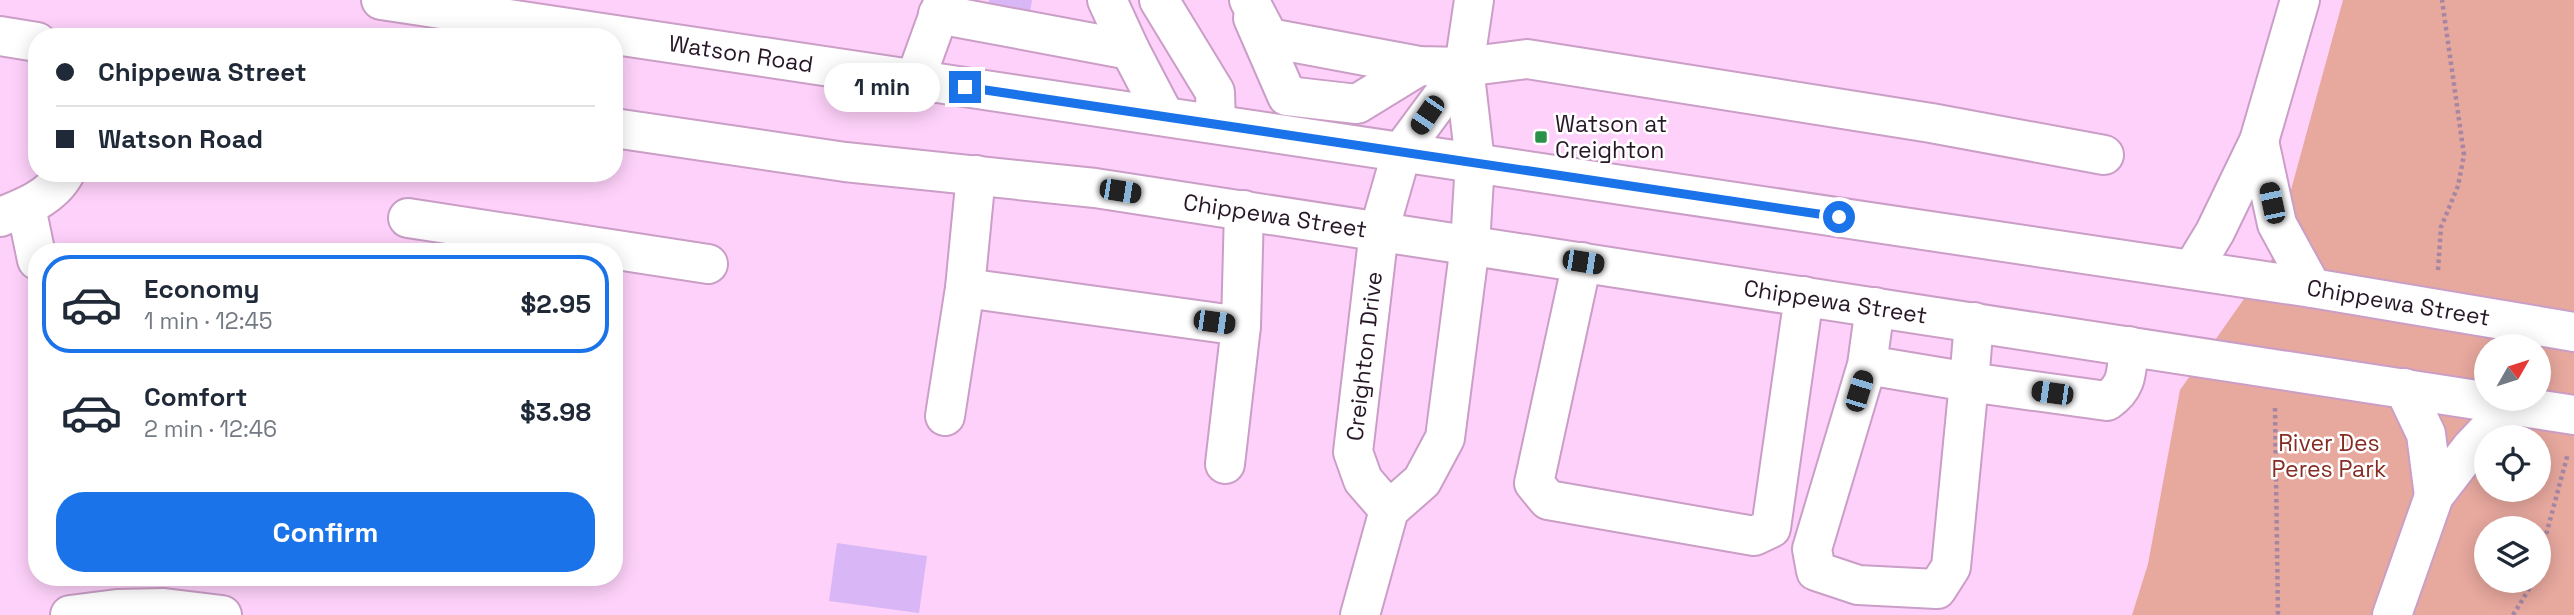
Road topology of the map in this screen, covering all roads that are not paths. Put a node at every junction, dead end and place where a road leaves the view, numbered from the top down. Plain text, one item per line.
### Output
1 (381, 0) edge
2 (1107, 0) edge
3 (1159, 0) edge
4 (1247, 0) edge
5 (1474, 0) edge
6 (2300, 0) edge
7 (941, 7) edge
8 (568, 28) edge
9 (0, 36) edge
10 (623, 36) edge
11 (28, 41) edge
12 (1130, 50) junction
13 (1419, 65) junction
14 (1464, 67) junction
15 (915, 80) junction
16 (1154, 114) junction
17 (1216, 123) junction
18 (623, 129) edge
19 (2259, 141) junction
20 (1402, 151) junction
21 (2104, 155) dead end
22 (1475, 162) junction
23 (976, 175) junction
24 (60, 182) edge
25 (1244, 210) junction
26 (13, 212) edge
27 (408, 218) dead end
28 (1379, 231) junction
29 (28, 243) edge
30 (571, 243) edge
31 (1470, 245) junction
32 (623, 251) edge
33 (1583, 262) junction
34 (708, 264) dead end
35 (2192, 270) junction
36 (965, 288) junction
37 (2312, 288) junction
38 (1804, 296) junction
39 (1875, 307) junction
40 (1974, 323) junction
41 (1241, 326) junction
42 (2574, 332) edge
43 (2129, 346) junction
44 (1867, 365) junction
45 (1969, 382) junction
46 (2404, 388) junction
47 (2474, 399) edge
48 (2506, 411) edge
49 (2526, 411) edge
50 (945, 416) dead end
51 (2572, 430) edge
52 (1225, 464) dead end
53 (2434, 496) junction
54 (1389, 510) junction
55 (154, 593) edge
56 (70, 615) edge
57 (222, 615) edge
58 (1360, 615) edge
59 (2392, 615) edge

1 - 8 main road, Watson Road
2 - 12 main road
3 - 17 main road
4 - 13 main road
4 - 13 main road
5 - 14 main road
6 - 19 main road
7 - 12 main road
7 - 15 main road
9 - 11 main road
10 - 15 main road, Watson Road
12 - 16 main road
13 - 14 main road
14 - 20 main road
14 - 21 main road
14 - 22 main road
15 - 16 main road, Watson Road
16 - 17 main road, Chippewa Street
17 - 20 main road, Chippewa Street
18 - 23 main road
19 - 35 main road
19 - 37 main road
20 - 22 main road, Chippewa Street
20 - 28 main road, Creighton Drive
22 - 31 main road
22 - 35 main road, Chippewa Street
23 - 25 main road, Chippewa Street
23 - 36 main road
24 - 26 main road
25 - 28 main road, Chippewa Street
25 - 41 main road
26 - 29 main road
27 - 30 main road
28 - 31 main road, Chippewa Street
28 - 54 main road, Creighton Drive
31 - 33 main road, Chippewa Street
31 - 54 main road
32 - 34 main road
33 - 38 main road, Chippewa Street
33 - 38 main road
35 - 37 main road, Chippewa Street
36 - 41 main road
36 - 50 main road
37 - 42 main road, Chippewa Street
38 - 39 main road, Chippewa Street
39 - 40 main road, Chippewa Street
39 - 44 main road
40 - 43 main road, Chippewa Street
40 - 45 main road
41 - 52 main road
43 - 45 main road
43 - 46 main road, Chippewa Street
44 - 45 main road
44 - 45 main road
46 - 47 main road, Chippewa Street
46 - 53 main road
48 - 53 main road
49 - 51 main road, Chippewa Street
53 - 59 main road
54 - 58 main road
55 - 56 main road
55 - 57 main road

